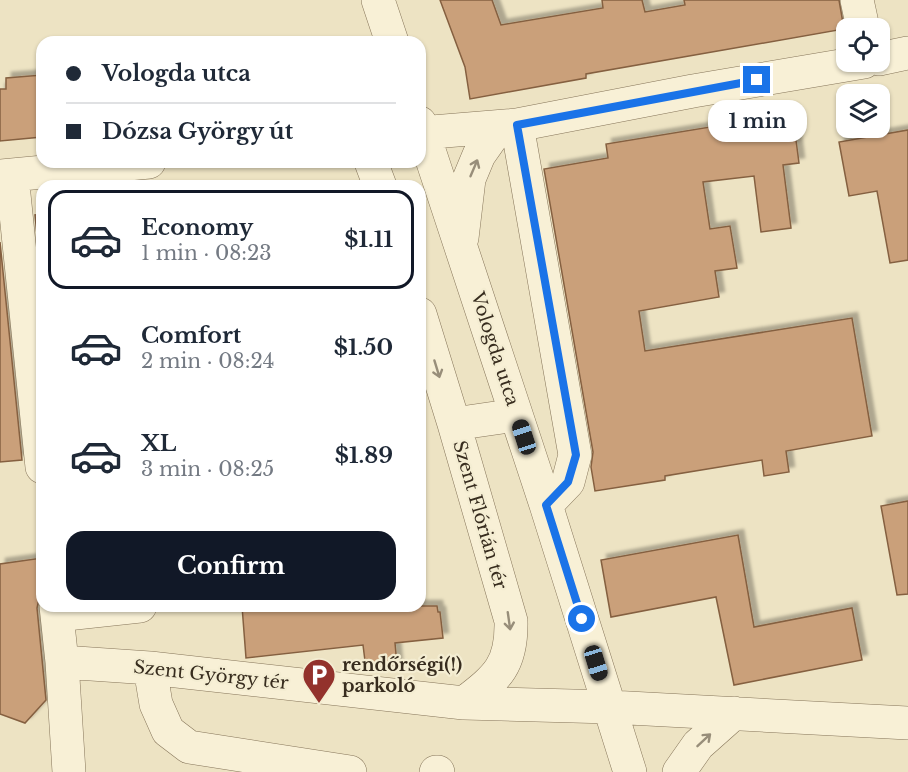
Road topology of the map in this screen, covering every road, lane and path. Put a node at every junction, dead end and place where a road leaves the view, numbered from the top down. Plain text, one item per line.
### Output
1 (378, 0) edge
2 (857, 0) edge
3 (861, 18) edge
4 (390, 36) edge
5 (908, 53) edge
6 (890, 57) edge
7 (836, 67) edge
8 (508, 126) junction
9 (426, 130) edge
10 (426, 144) edge
11 (88, 168) edge
12 (6, 176) edge
13 (461, 246) junction
14 (426, 333) edge
15 (516, 415) junction
16 (36, 418) edge
17 (454, 424) junction
18 (546, 505) junction
19 (57, 612) edge
20 (62, 662) junction
21 (150, 668) junction
22 (464, 703) junction
23 (610, 707) junction
24 (734, 713) junction
25 (908, 723) edge
26 (69, 772) edge
27 (351, 772) edge
28 (630, 772) edge
29 (679, 772) edge

1 - 4 street
2 - 3 street
5 - 6 street
7 - 8 street
8 - 9 street
13 -> 8 street
8 - 18 street
10 - 13 street, Vologda utca
11 - 12 street
12 - 16 street
13 - 15 street, Vologda utca
14 -> 17 street, Szent Flórián tér
15 - 17 street
15 - 18 street, Vologda utca
17 -> 22 street, Szent Flórián tér
18 - 23 street, Vologda utca
19 - 20 street
20 - 21 street, Szent György tér
20 - 26 street
21 - 22 street, Szent György tér
21 - 27 street
22 - 23 street, Szent György tér
23 - 24 street, Szent György tér
23 - 28 street, Vologda utca
24 - 25 street, Szent György tér
29 -> 24 street

